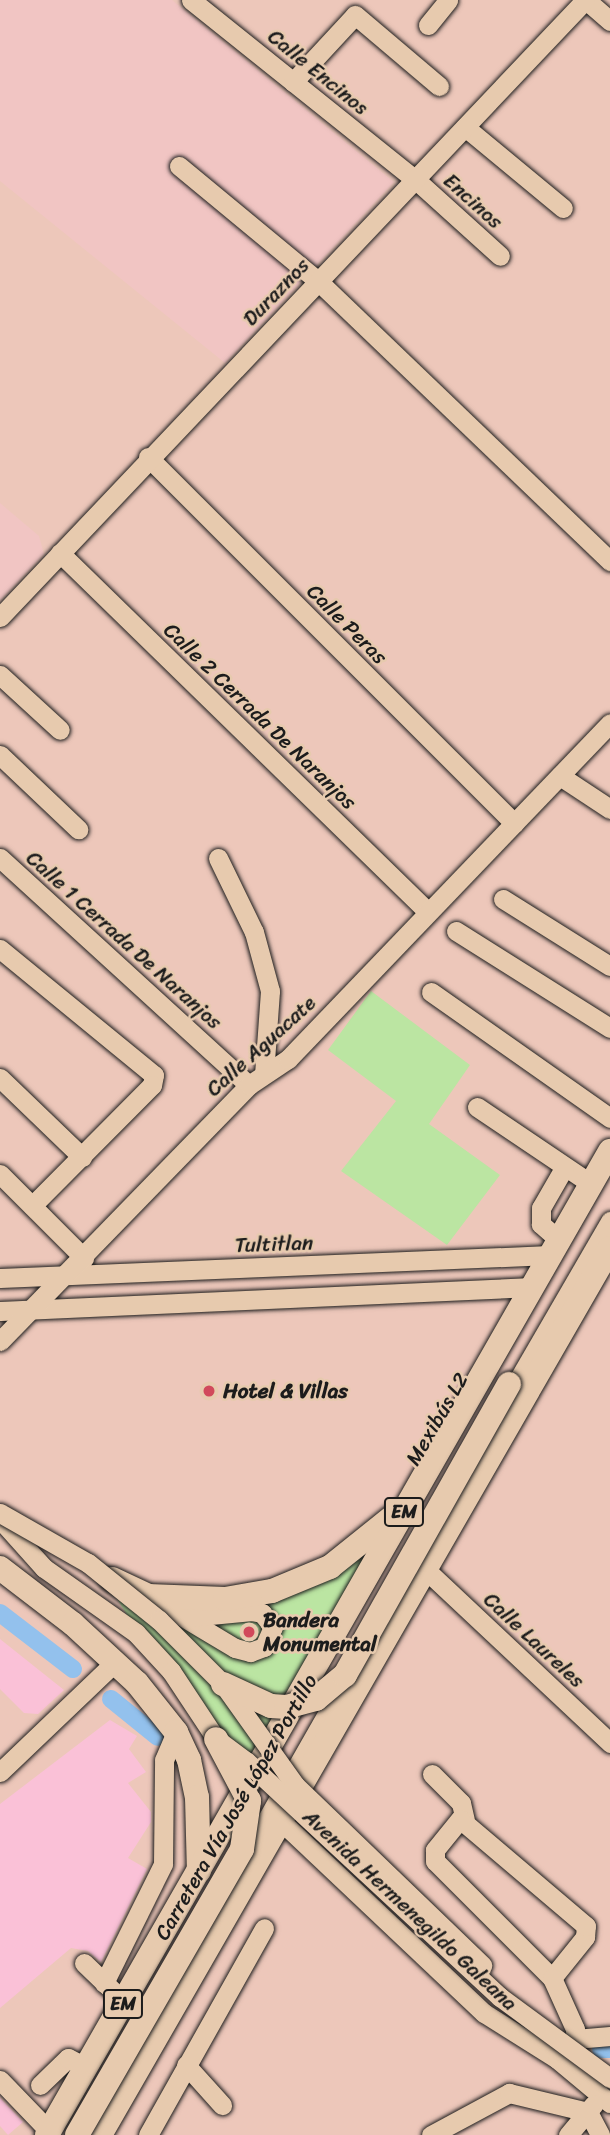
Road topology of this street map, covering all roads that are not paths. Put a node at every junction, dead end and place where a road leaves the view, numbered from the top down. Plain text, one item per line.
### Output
1 (191, 0) edge
2 (448, 0) edge
3 (585, 0) edge
4 (610, 21) edge
5 (428, 25) dead end
6 (293, 82) junction
7 (439, 86) dead end
8 (465, 127) junction
9 (179, 166) dead end
10 (416, 180) junction
11 (563, 208) dead end
12 (500, 256) dead end
13 (318, 281) junction
14 (148, 457) junction
15 (60, 553) junction
16 (610, 561) edge
17 (0, 617) edge
18 (0, 675) edge
19 (610, 723) edge
20 (60, 730) dead end
21 (0, 755) edge
22 (560, 776) junction
23 (610, 809) edge
24 (514, 823) junction
25 (78, 829) dead end
26 (0, 858) edge
27 (218, 858) dead end
28 (503, 899) dead end
29 (428, 912) junction
30 (456, 931) dead end
31 (0, 949) edge
32 (610, 967) edge
33 (431, 992) dead end
34 (610, 1028) edge
35 (0, 1078) edge
36 (257, 1079) junction
37 (477, 1107) dead end
38 (610, 1118) edge
39 (610, 1151) edge
40 (82, 1157) junction
41 (610, 1164) edge
42 (564, 1168) junction
43 (0, 1174) edge
44 (591, 1184) junction
45 (32, 1206) junction
46 (610, 1221) edge
47 (554, 1247) junction
48 (609, 1251) edge
49 (84, 1258) junction
50 (67, 1275) junction
51 (0, 1278) edge
52 (599, 1286) edge
53 (532, 1287) junction
54 (31, 1309) junction
55 (0, 1311) edge
56 (0, 1341) edge
57 (526, 1366) junction
58 (411, 1501) junction
59 (0, 1507) edge
60 (0, 1513) edge
61 (0, 1519) edge
62 (0, 1568) edge
63 (426, 1570) junction
64 (148, 1596) junction
65 (190, 1617) dead end
66 (115, 1662) junction
67 (223, 1684) junction
68 (176, 1732) junction
69 (216, 1739) junction
70 (610, 1743) edge
71 (0, 1772) edge
72 (432, 1774) dead end
73 (465, 1819) junction
74 (282, 1822) junction
75 (198, 1873) junction
76 (264, 1928) dead end
77 (84, 1964) dead end
78 (552, 1978) junction
79 (104, 1983) junction
80 (124, 2002) junction
81 (610, 2036) edge
82 (575, 2039) junction
83 (557, 2059) junction
84 (186, 2065) junction
85 (86, 2067) junction
86 (577, 2075) junction
87 (0, 2080) edge
88 (40, 2085) dead end
89 (607, 2092) edge
90 (222, 2105) dead end
91 (587, 2112) junction
92 (50, 2134) edge
93 (77, 2135) edge
94 (86, 2135) edge
95 (100, 2135) edge
96 (148, 2135) edge
97 (431, 2135) edge
98 (568, 2135) edge
99 (600, 2135) edge

1 - 6 street, Calle Encinos
2 - 5 street
3 - 4 street
3 - 8 street, Duraznos
6 - 7 street
6 - 10 street, Calle Encinos
8 - 10 street, Duraznos
8 - 11 street
9 - 13 street
10 - 12 street, Encinos
10 - 13 street, Duraznos
13 - 14 street, Duraznos
13 - 16 street
14 - 15 street, Duraznos
14 - 24 street, Calle Peras
15 - 17 street, Duraznos
15 - 29 street, Calle 2 Cerrada De Naranjos
18 - 20 street
19 - 22 street, Calle Aguacate
21 - 25 street
22 - 23 street
22 - 24 street, Calle Aguacate
24 - 29 street, Calle Aguacate
26 - 36 street, Calle 1 Cerrada De Naranjos
27 - 36 street
28 - 32 street
29 - 36 street, Calle Aguacate
30 - 34 street
31 - 40 street
33 - 38 street
35 - 40 street
36 - 49 street, Calle Aguacate
37 - 42 street
39 - 44 main road, Carretera Vía José López Portillo / EM
40 - 45 street
41 - 92 street, Mexibús L2
42 - 44 street
42 - 47 street
43 - 45 street
44 - 47 main road, Carretera Vía José López Portillo / EM
45 - 49 street
46 - 57 street
47 - 50 street, Tultitlan
47 - 53 main road, Carretera Vía José López Portillo / EM
48 - 52 main road, EM
49 - 50 street, Calle Aguacate
50 - 51 street, Tultitlan
50 - 54 street, Calle Aguacate
52 - 57 main road
52 - 63 main road, EM
53 - 54 street
53 - 58 main road, Carretera Vía José López Portillo / EM
54 - 55 street
54 - 56 street, Calle Aguacate
57 - 67 main road, bridge
57 - 94 street
58 - 64 main road
58 - 75 main road, Carretera Vía José López Portillo / EM
59 - 64 main road
60 - 67 street, bridge
61 - 69 street
62 - 66 main road
63 - 70 street, Calle Laureles
63 - 74 main road, EM
64 - 65 street
66 - 68 main road
66 - 71 street
67 - 83 street, bridge
68 - 75 main road
68 - 79 street
69 - 89 street, bridge
69 - 93 main road, bridge
72 - 73 street
73 - 78 street
73 - 78 street
74 - 83 street, Avenida Hermenegildo Galeana
74 - 95 main road, EM
75 - 80 main road, Carretera Vía José López Portillo / EM
76 - 84 street
77 - 79 street
78 - 82 street
79 - 80 street
80 - 85 main road, Carretera Vía José López Portillo / EM
81 - 82 street
82 - 86 street
83 - 86 street, Avenida Hermenegildo Galeana
84 - 90 street
84 - 96 street
85 - 88 street
85 - 92 main road, Carretera Vía José López Portillo / EM
86 - 89 street, Avenida Hermenegildo Galeana
87 - 92 street
89 - 91 street
91 - 97 street
91 - 98 street
91 - 99 street

